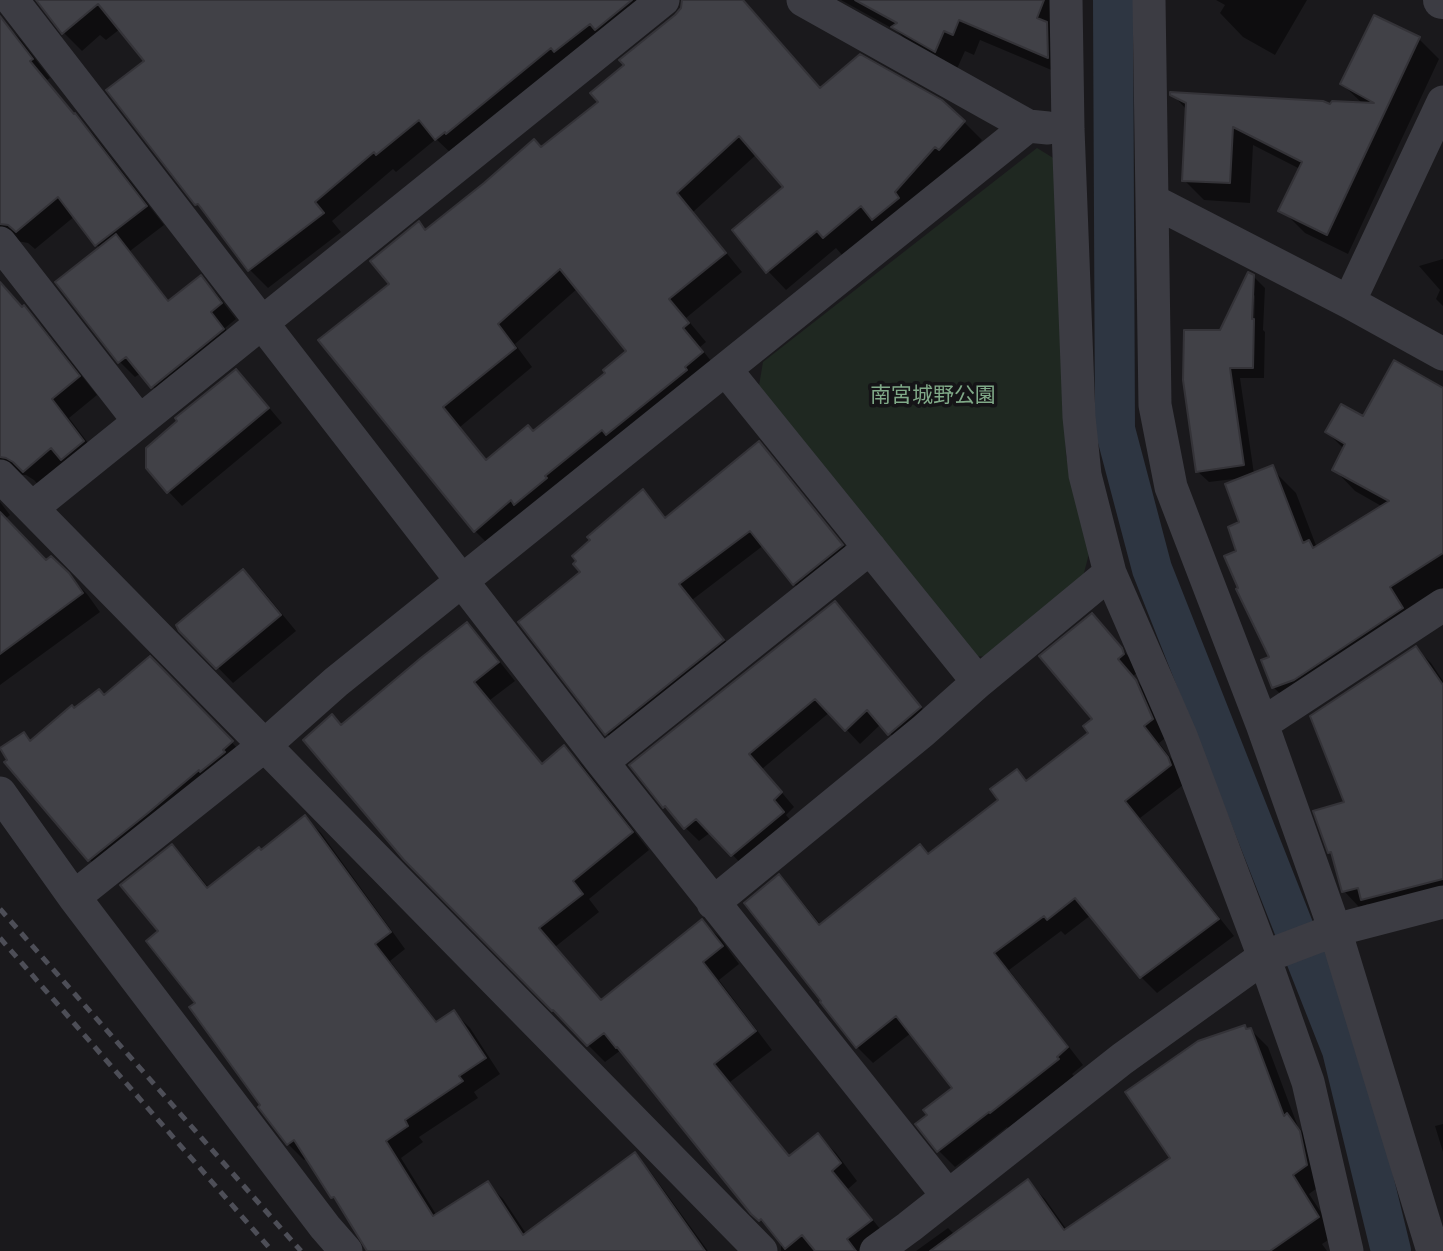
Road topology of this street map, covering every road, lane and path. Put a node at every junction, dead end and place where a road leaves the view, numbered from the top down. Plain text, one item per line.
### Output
1 (12, 0) edge
2 (663, 0) edge
3 (803, 0) edge
4 (1066, 0) edge
5 (1149, 0) edge
6 (1443, 102) edge
7 (1028, 126) junction
8 (1068, 130) junction
9 (1153, 201) junction
10 (0, 243) edge
11 (1349, 302) junction
12 (261, 323) junction
13 (1443, 354) edge
14 (726, 370) junction
15 (139, 421) junction
16 (0, 476) edge
17 (32, 508) junction
18 (870, 548) junction
19 (1110, 573) junction
20 (463, 581) junction
21 (1443, 605) edge
22 (978, 682) junction
23 (1262, 724) junction
24 (265, 745) junction
25 (602, 762) junction
26 (0, 793) edge
27 (74, 897) junction
28 (1443, 902) edge
29 (713, 903) junction
30 (1299, 944) junction
31 (948, 1196) junction
32 (346, 1251) edge
33 (761, 1251) edge
34 (876, 1251) edge
35 (1347, 1251) edge
36 (1433, 1251) edge

1 - 12 street
2 - 12 street
3 - 7 street
4 - 8 street
5 - 9 street
6 - 11 street
7 - 8 street
7 - 14 street
8 - 19 street
9 - 11 street
9 - 23 street
10 - 15 street
11 - 13 street
12 - 15 street
12 - 20 street
14 - 18 street
14 - 20 street
15 - 17 street
16 - 17 street
17 - 24 street
18 - 22 street
18 - 25 street
19 - 22 street
19 - 30 street
20 - 24 street
20 - 25 street
21 - 23 street
22 - 29 street
23 - 30 street
24 - 27 street
24 - 33 street
25 - 29 street
26 - 27 street
27 - 32 street
28 - 30 street
29 - 31 street
30 - 31 street
30 - 35 street
30 - 36 street
31 - 34 street

